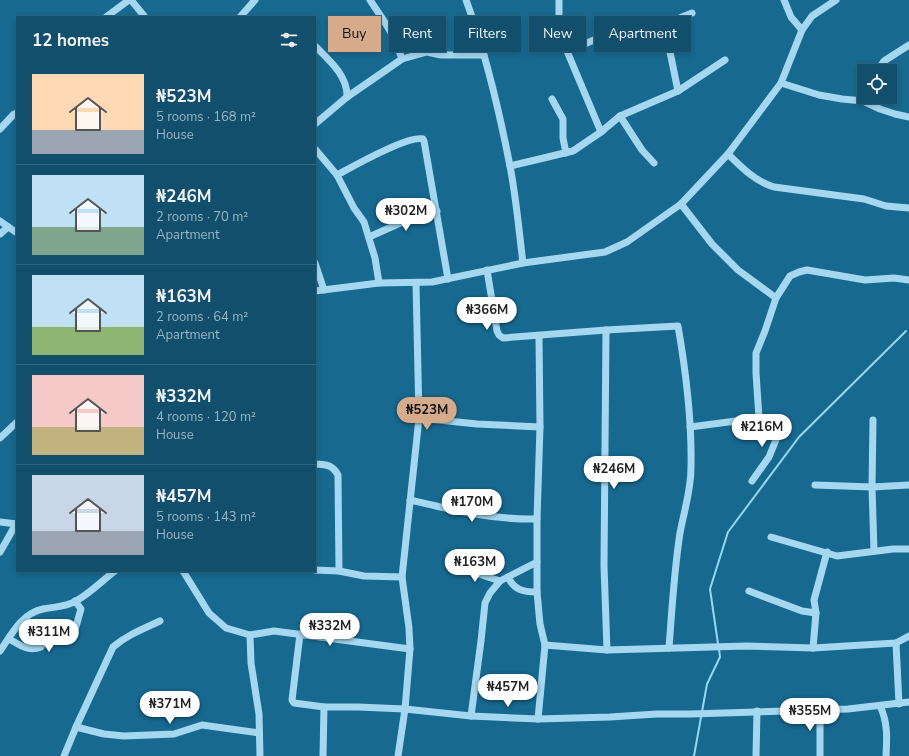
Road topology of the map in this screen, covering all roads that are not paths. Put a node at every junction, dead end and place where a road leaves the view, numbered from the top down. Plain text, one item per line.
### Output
1 (130, 0) edge
2 (255, 0) edge
3 (370, 0) edge
4 (466, 0) edge
5 (559, 0) edge
6 (784, 0) edge
7 (836, 0) edge
8 (692, 14) dead end
9 (107, 16) edge
10 (144, 16) edge
11 (241, 16) edge
12 (559, 16) edge
13 (687, 16) edge
14 (802, 30) junction
15 (909, 45) edge
16 (316, 47) edge
17 (568, 52) edge
18 (670, 52) edge
19 (484, 55) junction
20 (402, 59) junction
21 (725, 60) dead end
22 (882, 64) edge
23 (781, 83) junction
24 (678, 90) junction
25 (347, 97) junction
26 (552, 99) dead end
27 (857, 99) edge
28 (872, 104) edge
29 (16, 113) edge
30 (620, 116) junction
31 (909, 117) edge
32 (316, 123) edge
33 (0, 129) edge
34 (601, 132) junction
35 (316, 150) edge
36 (566, 153) junction
37 (728, 154) junction
38 (654, 163) dead end
39 (510, 166) junction
40 (337, 176) junction
41 (681, 204) junction
42 (909, 208) edge
43 (436, 211) junction
44 (0, 221) edge
45 (8, 227) junction
46 (16, 232) edge
47 (0, 234) edge
48 (369, 237) junction
49 (523, 263) junction
50 (316, 266) edge
51 (487, 270) junction
52 (448, 279) junction
53 (909, 280) edge
54 (416, 283) junction
55 (379, 284) junction
56 (324, 290) junction
57 (316, 291) edge
58 (776, 298) junction
59 (606, 330) junction
60 (539, 336) junction
61 (419, 418) junction
62 (759, 418) junction
63 (873, 420) dead end
64 (16, 423) edge
65 (540, 427) junction
66 (690, 427) junction
67 (0, 438) edge
68 (316, 464) edge
69 (752, 481) dead end
70 (815, 484) dead end
71 (872, 486) junction
72 (909, 486) edge
73 (410, 500) junction
74 (537, 519) junction
75 (0, 522) edge
76 (16, 524) edge
77 (16, 526) edge
78 (771, 537) dead end
79 (909, 549) edge
80 (874, 551) junction
81 (0, 552) edge
82 (827, 552) junction
83 (537, 562) junction
84 (455, 566) dead end
85 (316, 570) edge
86 (339, 571) junction
87 (114, 572) edge
88 (184, 572) edge
89 (402, 577) junction
90 (508, 577) junction
91 (500, 581) junction
92 (749, 591) dead end
93 (537, 592) junction
94 (75, 601) junction
95 (816, 613) junction
96 (160, 621) dead end
97 (300, 634) junction
98 (250, 635) junction
99 (909, 636) edge
100 (9, 639) junction
101 (896, 642) junction
102 (545, 645) junction
103 (669, 648) junction
104 (813, 648) junction
105 (410, 649) junction
106 (608, 650) junction
107 (0, 651) edge
108 (909, 702) edge
109 (899, 704) junction
110 (880, 706) junction
111 (324, 707) junction
112 (405, 709) junction
113 (820, 709) junction
114 (757, 711) junction
115 (471, 716) junction
116 (538, 719) junction
117 (76, 726) junction
118 (259, 733) junction
119 (64, 756) edge
120 (260, 756) edge
121 (323, 756) edge
122 (398, 756) edge
123 (756, 756) edge
124 (820, 756) edge
125 (886, 756) edge

1 - 9 street
1 - 10 street
2 - 11 street
3 - 20 street
4 - 19 street
5 - 12 street
6 - 14 street
7 - 14 street
8 - 13 street
14 - 23 street
15 - 22 street
16 - 25 street
17 - 34 street
18 - 24 street
19 - 20 street
19 - 39 street
20 - 25 street
21 - 24 street
23 - 27 street
23 - 37 street
24 - 30 street
25 - 32 street
26 - 36 street
28 - 31 street
29 - 33 street
30 - 34 street
30 - 38 street
34 - 36 street
35 - 40 street
36 - 39 street
37 - 41 street
37 - 42 street
39 - 49 street
40 - 43 street
40 - 48 street
41 - 49 street
41 - 58 street
43 - 48 street
43 - 52 street
44 - 45 street
45 - 46 street
45 - 47 street
48 - 55 street
49 - 51 street
50 - 56 street
51 - 52 street
51 - 60 street
52 - 54 street
53 - 58 street
54 - 55 street
54 - 61 street
55 - 56 street
56 - 57 street
58 - 62 street
59 - 60 street
59 - 66 street
59 - 106 street
60 - 65 street
61 - 65 street
61 - 73 street
62 - 66 street
62 - 69 street
63 - 71 street
64 - 67 street
65 - 74 street
66 - 103 street
68 - 86 street
70 - 71 street
71 - 72 street
71 - 80 street
73 - 74 street
73 - 89 street
74 - 83 street
75 - 76 street
77 - 81 street
78 - 82 street
79 - 80 street
80 - 82 street
82 - 95 street
83 - 90 street
83 - 93 street
84 - 91 street
85 - 86 street
86 - 89 street
87 - 94 street
88 - 98 street
89 - 105 street
90 - 91 street
90 - 93 street
91 - 115 street
92 - 95 street
93 - 102 street
94 - 100 street
94 - 100 street
95 - 104 street
96 - 117 street
97 - 98 street
97 - 105 street
97 - 111 street
98 - 118 street
99 - 101 street
100 - 107 street
101 - 104 street
101 - 109 street
102 - 106 street
102 - 116 street
103 - 104 street
103 - 106 street
105 - 112 street
108 - 109 street
109 - 110 street
110 - 113 street
110 - 125 street
111 - 112 street
111 - 121 street
112 - 115 street
112 - 122 street
113 - 114 street
113 - 124 street
114 - 116 street
114 - 123 street
115 - 116 street
117 - 118 street
117 - 119 street
118 - 120 street

